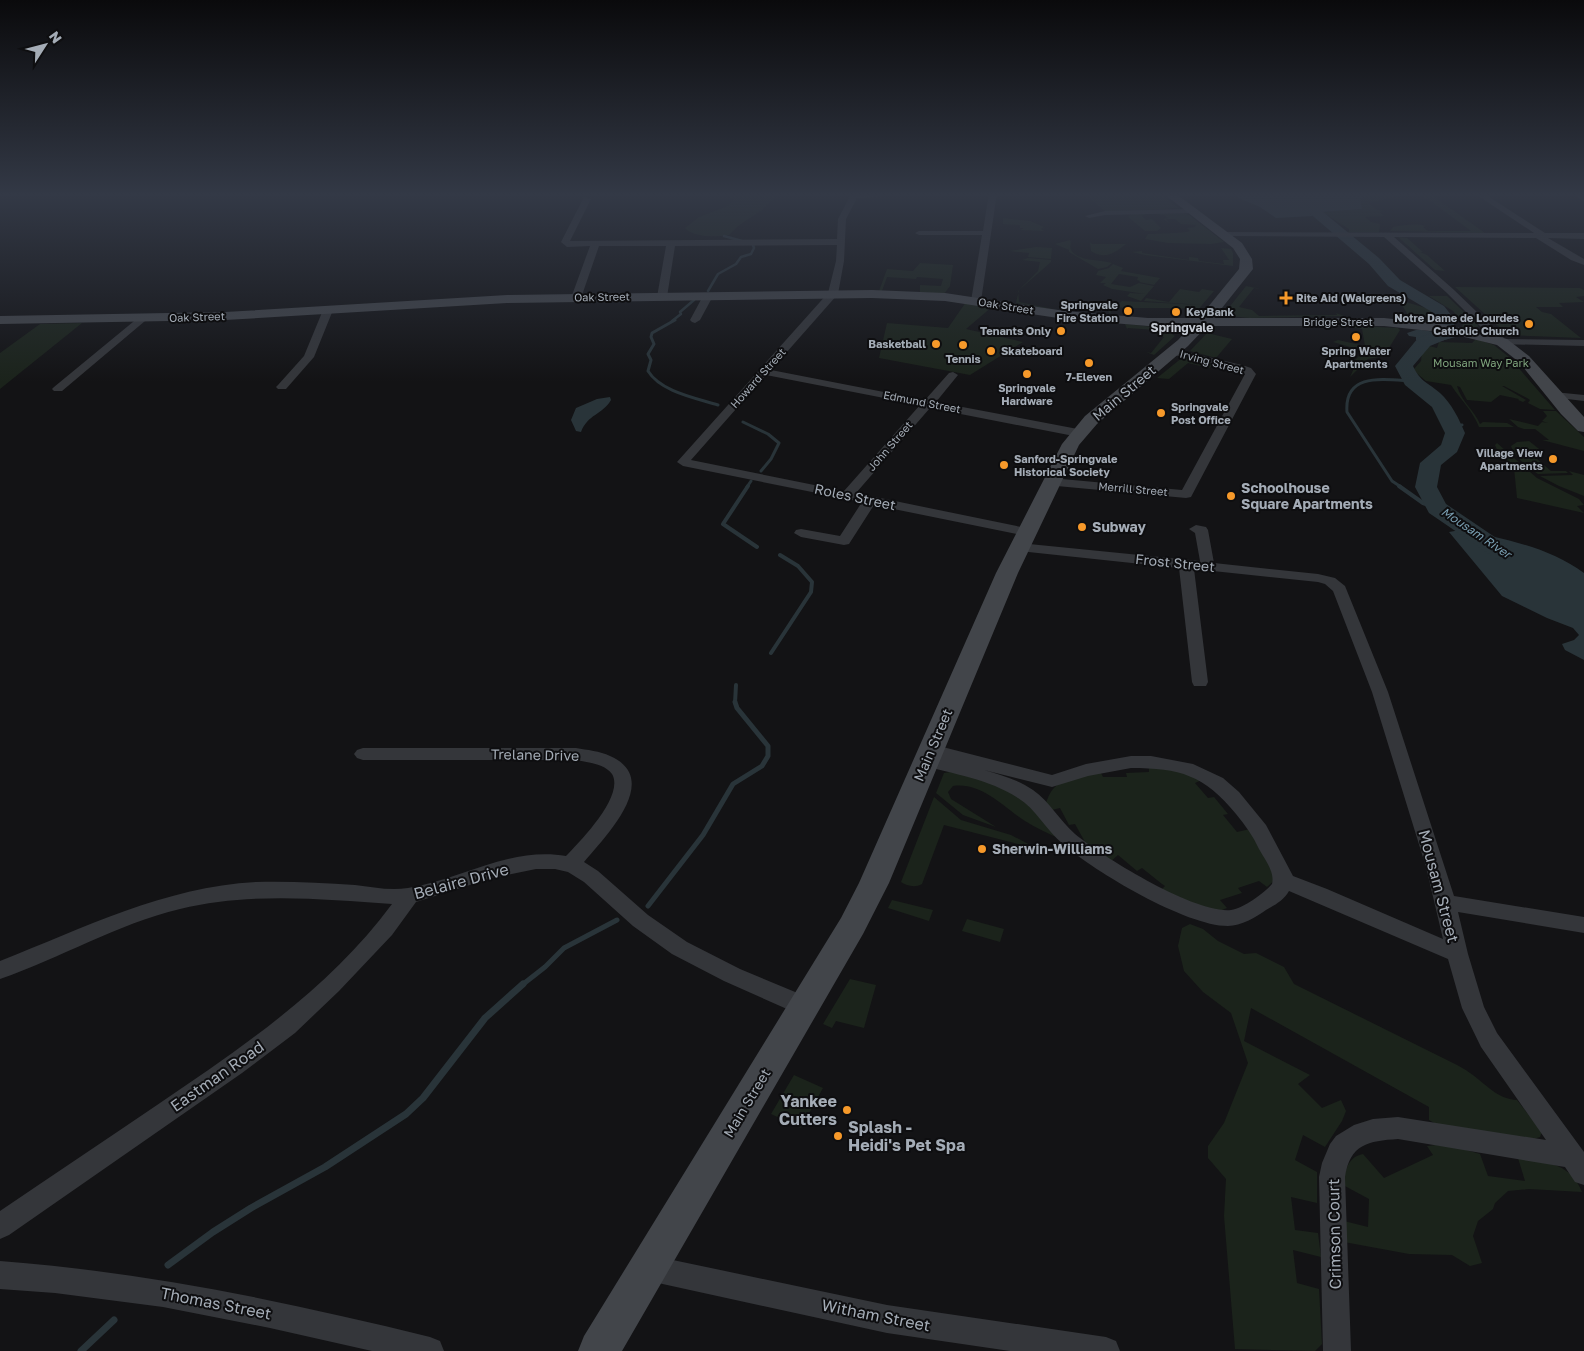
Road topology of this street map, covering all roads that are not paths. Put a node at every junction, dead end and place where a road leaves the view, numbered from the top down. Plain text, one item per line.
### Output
1 (591, 256) edge
2 (669, 256) edge
3 (840, 256) edge
4 (983, 256) edge
5 (1245, 256) edge
6 (1410, 256) edge
7 (1571, 256) edge
8 (1584, 262) edge
9 (833, 294) junction
10 (708, 296) junction
11 (662, 297) junction
12 (576, 298) junction
13 (976, 301) junction
14 (328, 310) junction
15 (1207, 317) junction
16 (142, 319) junction
17 (0, 320) edge
18 (695, 320) dead end
19 (1148, 322) junction
20 (1502, 342) junction
21 (1584, 343) edge
22 (1178, 347) junction
23 (765, 372) junction
24 (953, 375) dead end
25 (282, 387) dead end
26 (58, 389) dead end
27 (1554, 395) junction
28 (1584, 398) edge
29 (927, 403) junction
30 (1584, 427) edge
31 (1080, 433) junction
32 (683, 462) joint
33 (1051, 482) junction
34 (848, 494) junction
35 (1186, 494) joint
36 (870, 500) junction
37 (1196, 529) dead end
38 (802, 533) dead end
39 (1023, 540) junction
40 (1186, 564) junction
41 (1208, 567) junction
42 (1330, 581) joint
43 (1200, 682) dead end
44 (363, 754) dead end
45 (929, 756) junction
46 (1052, 781) junction
47 (1040, 806) junction
48 (571, 864) junction
49 (1284, 882) junction
50 (409, 896) junction
51 (1446, 902) junction
52 (1584, 925) edge
53 (1457, 954) junction
54 (0, 970) edge
55 (804, 1006) junction
56 (1578, 1164) edge
57 (0, 1226) edge
58 (649, 1268) junction
59 (0, 1275) edge
60 (430, 1351) edge
61 (598, 1351) edge
62 (1106, 1351) edge
63 (1337, 1351) edge

1 - 12 street
2 - 11 street
3 - 9 street
4 - 13 street
5 - 15 main road, Main Street
6 - 20 street
7 - 8 street
9 - 10 main road, Oak Street
9 - 13 main road, Oak Street
9 - 23 street, Howard Street
10 - 11 main road, Oak Street
10 - 18 street
11 - 12 main road, Oak Street
12 - 14 main road, Oak Street
13 - 19 main road, Oak Street
14 - 16 main road, Oak Street
14 - 25 street
15 - 19 main road, Oak Street
15 - 20 main road, Bridge Street
15 - 22 main road, Main Street
16 - 17 main road, Oak Street
16 - 26 street
19 - 22 main road
20 - 21 street
20 - 27 main road
22 - 31 main road, Main Street
22 - 35 street, Irving Street
23 - 29 street, Edmund Street
23 - 32 street, Howard Street
24 - 29 street, John Street
27 - 28 street
27 - 30 main road
29 - 31 street, Edmund Street
29 - 34 street, John Street
31 - 33 main road, Main Street
32 - 34 street, Roles Street
33 - 35 street, Merrill Street
33 - 39 main road, Main Street
34 - 36 street, Roles Street
36 - 38 street
36 - 39 street, Roles Street
37 - 41 street
39 - 40 street, Frost Street
39 - 45 main road, Main Street
40 - 41 street, Frost Street
40 - 43 street
41 - 42 street, Frost Street
42 - 51 street, Mousam Street
44 - 48 street, Trelane Drive
45 - 46 street
45 - 47 street
45 - 55 main road, Main Street
46 - 47 street
46 - 49 street
47 - 49 street
48 - 50 street, Belaire Drive
48 - 55 street, Belaire Drive
49 - 53 street
50 - 54 street, Belaire Drive
50 - 57 street, Eastman Road
51 - 52 street
51 - 53 street, Mousam Street
53 - 56 street, Mousam Street
55 - 58 main road, Main Street
56 - 63 street, Crimson Court
58 - 61 main road, Main Street
58 - 62 street, Witham Street
59 - 60 street, Thomas Street

